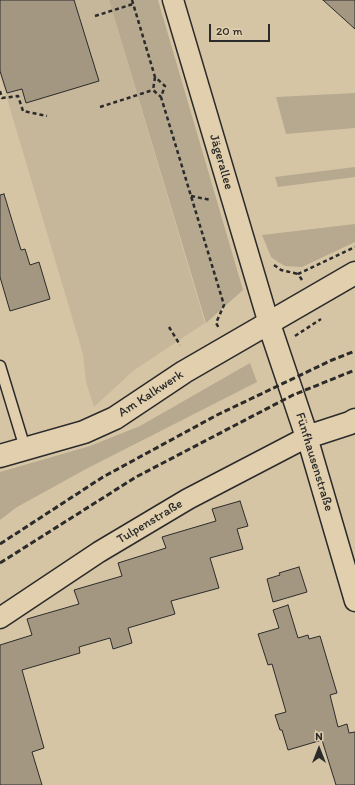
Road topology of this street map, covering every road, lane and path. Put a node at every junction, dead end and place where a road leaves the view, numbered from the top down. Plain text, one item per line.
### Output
1 (132, 0) edge
2 (173, 0) edge
3 (133, 4) junction
4 (94, 16) dead end
5 (156, 77) junction
6 (153, 90) junction
7 (0, 91) edge
8 (161, 97) junction
9 (100, 107) dead end
10 (47, 116) dead end
11 (355, 273) edge
12 (323, 318) dead end
13 (269, 324) junction
14 (169, 327) dead end
15 (293, 340) dead end
16 (180, 346) dead end
17 (229, 346) junction
18 (0, 366) edge
19 (355, 420) edge
20 (307, 437) junction
21 (25, 448) junction
22 (0, 456) edge
23 (355, 601) edge
24 (0, 618) edge

1 - 3 path
2 - 13 street, Jägerallee
3 - 4 path
3 - 5 path
5 - 6 path
5 - 8 path
6 - 8 path
6 - 9 path
7 - 10 path
8 - 17 path
11 - 13 street, Am Kalkwerk
12 - 15 path
13 - 17 street, Am Kalkwerk
13 - 20 street, Fünfhausenstraße
14 - 16 path
17 - 21 street, Am Kalkwerk
18 - 21 lane
19 - 20 street
20 - 23 street, Fünfhausenstraße
20 - 24 street, Tulpenstraße
21 - 22 street, Am Kalkwerk

